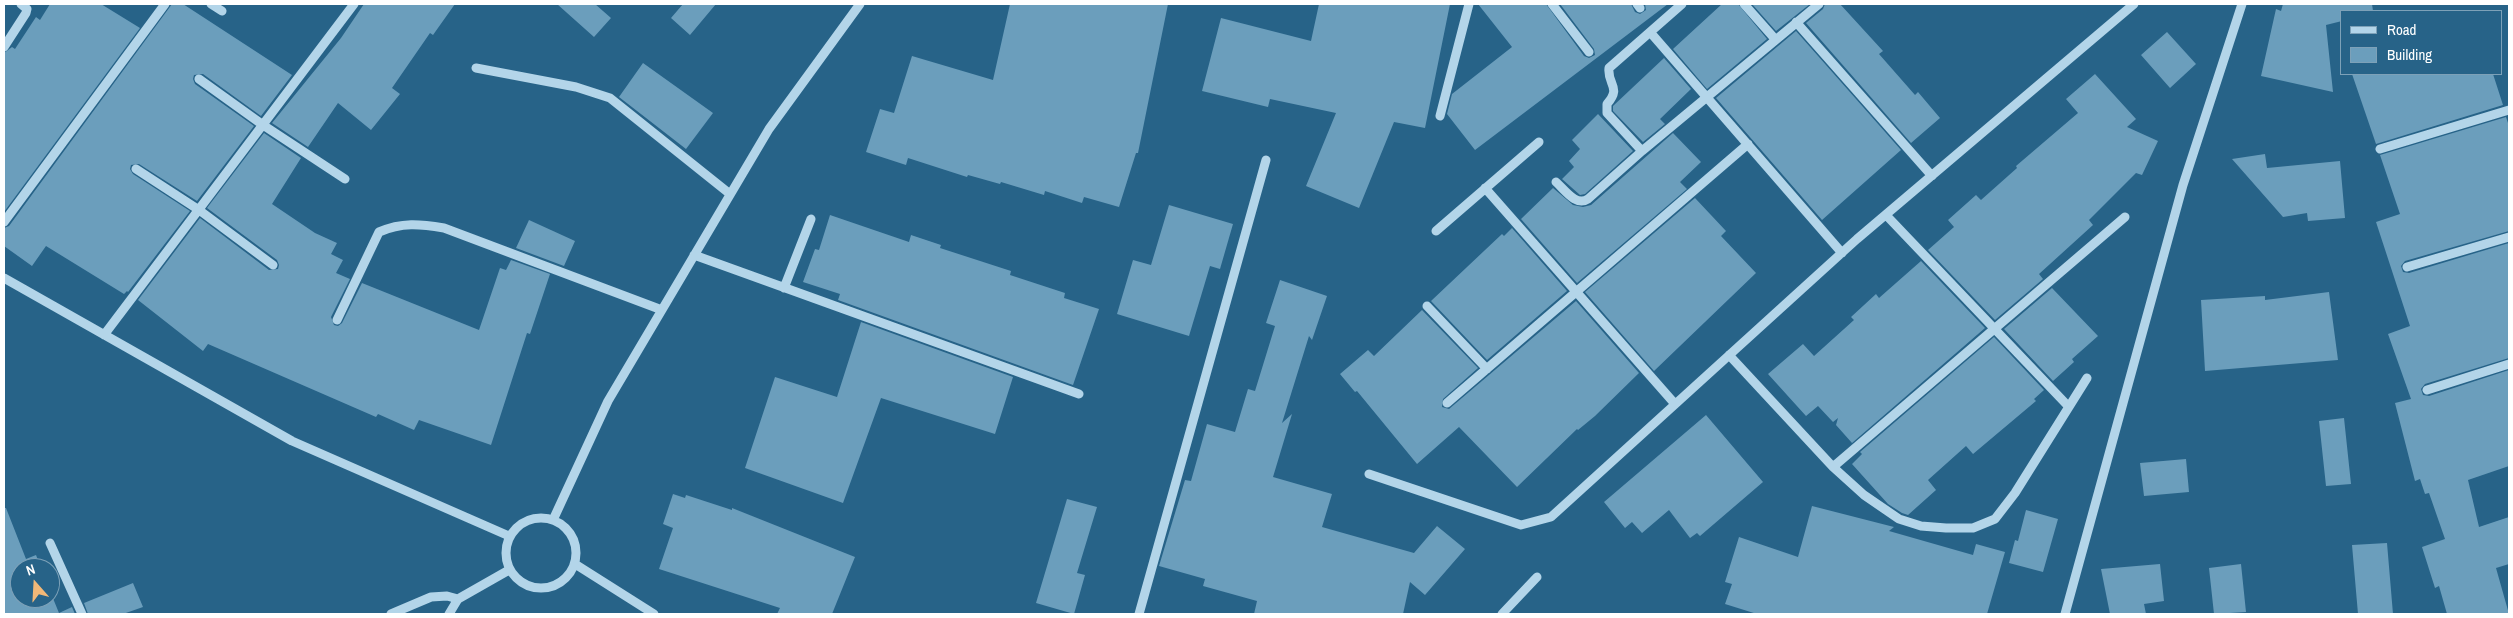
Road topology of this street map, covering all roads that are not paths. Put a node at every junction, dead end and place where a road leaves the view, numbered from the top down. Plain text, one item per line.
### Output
1 (21, 4) edge
2 (165, 4) edge
3 (211, 4) edge
4 (354, 4) edge
5 (860, 4) edge
6 (1469, 4) edge
7 (1552, 4) edge
8 (1682, 4) edge
9 (1744, 4) edge
10 (1819, 4) edge
11 (2134, 4) edge
12 (2242, 4) edge
13 (222, 11) dead end
14 (1796, 22) junction
15 (1650, 32) junction
16 (1775, 39) junction
17 (4, 47) edge
18 (1589, 52) dead end
19 (476, 68) dead end
20 (199, 79) dead end
21 (1706, 96) junction
22 (2509, 110) edge
23 (1440, 116) dead end
24 (263, 125) junction
25 (1539, 142) dead end
26 (1748, 144) junction
27 (2380, 148) dead end
28 (1642, 151) junction
29 (1266, 160) dead end
30 (136, 169) dead end
31 (1932, 176) junction
32 (345, 179) dead end
33 (1556, 182) dead end
34 (1485, 188) junction
35 (730, 194) junction
36 (199, 210) junction
37 (1886, 215) junction
38 (2125, 217) dead end
39 (811, 219) dead end
40 (4, 222) edge
41 (1436, 231) dead end
42 (2509, 237) edge
43 (1842, 253) junction
44 (694, 255) junction
45 (273, 265) dead end
46 (2406, 267) dead end
47 (4, 278) edge
48 (784, 288) junction
49 (1575, 293) junction
50 (1427, 306) dead end
51 (662, 310) junction
52 (337, 320) dead end
53 (1995, 329) junction
54 (104, 335) junction
55 (1729, 355) junction
56 (2509, 364) edge
57 (1487, 369) junction
58 (2087, 378) dead end
59 (2427, 390) dead end
60 (1079, 394) dead end
61 (1447, 404) dead end
62 (1675, 404) junction
63 (2069, 407) junction
64 (1833, 467) junction
65 (1369, 474) dead end
66 (553, 520) junction
67 (509, 536) junction
68 (50, 543) dead end
69 (575, 564) junction
70 (509, 570) junction
71 (1537, 577) dead end
72 (458, 599) junction
73 (82, 614) edge
74 (391, 614) edge
75 (449, 614) edge
76 (654, 614) edge
77 (1139, 614) edge
78 (1502, 614) edge
79 (2065, 614) edge

1 - 17 street
2 - 40 street
3 - 13 street
4 - 24 street
5 - 35 street
6 - 23 street
7 - 18 street
8 - 15 street
9 - 16 street
10 - 14 street
11 - 31 street
12 - 79 street
14 - 16 street
14 - 31 street
15 - 21 street
15 - 28 street
16 - 21 street
19 - 35 street
20 - 24 street
21 - 26 street
21 - 28 street
22 - 27 street
24 - 32 street
24 - 36 street
25 - 34 street
26 - 43 street
26 - 49 street
28 - 33 street
29 - 77 street
30 - 36 street
31 - 37 street
34 - 41 street
34 - 49 street
35 - 44 street
36 - 45 street
36 - 54 street
37 - 43 street
37 - 53 street
38 - 53 street
39 - 48 street
42 - 46 street
43 - 55 street
44 - 48 street
44 - 51 street
47 - 54 street
48 - 60 street
49 - 57 street
49 - 62 street
50 - 57 street
51 - 52 street
51 - 66 street
53 - 63 street
53 - 64 street
54 - 67 street
55 - 62 street
55 - 64 street
56 - 59 street
57 - 61 street
58 - 63 street
62 - 65 street
63 - 64 street
66 - 67 street
66 - 69 street
67 - 70 street
68 - 73 street
69 - 70 street
69 - 76 street
70 - 72 street
71 - 78 street
72 - 74 street
72 - 75 street

